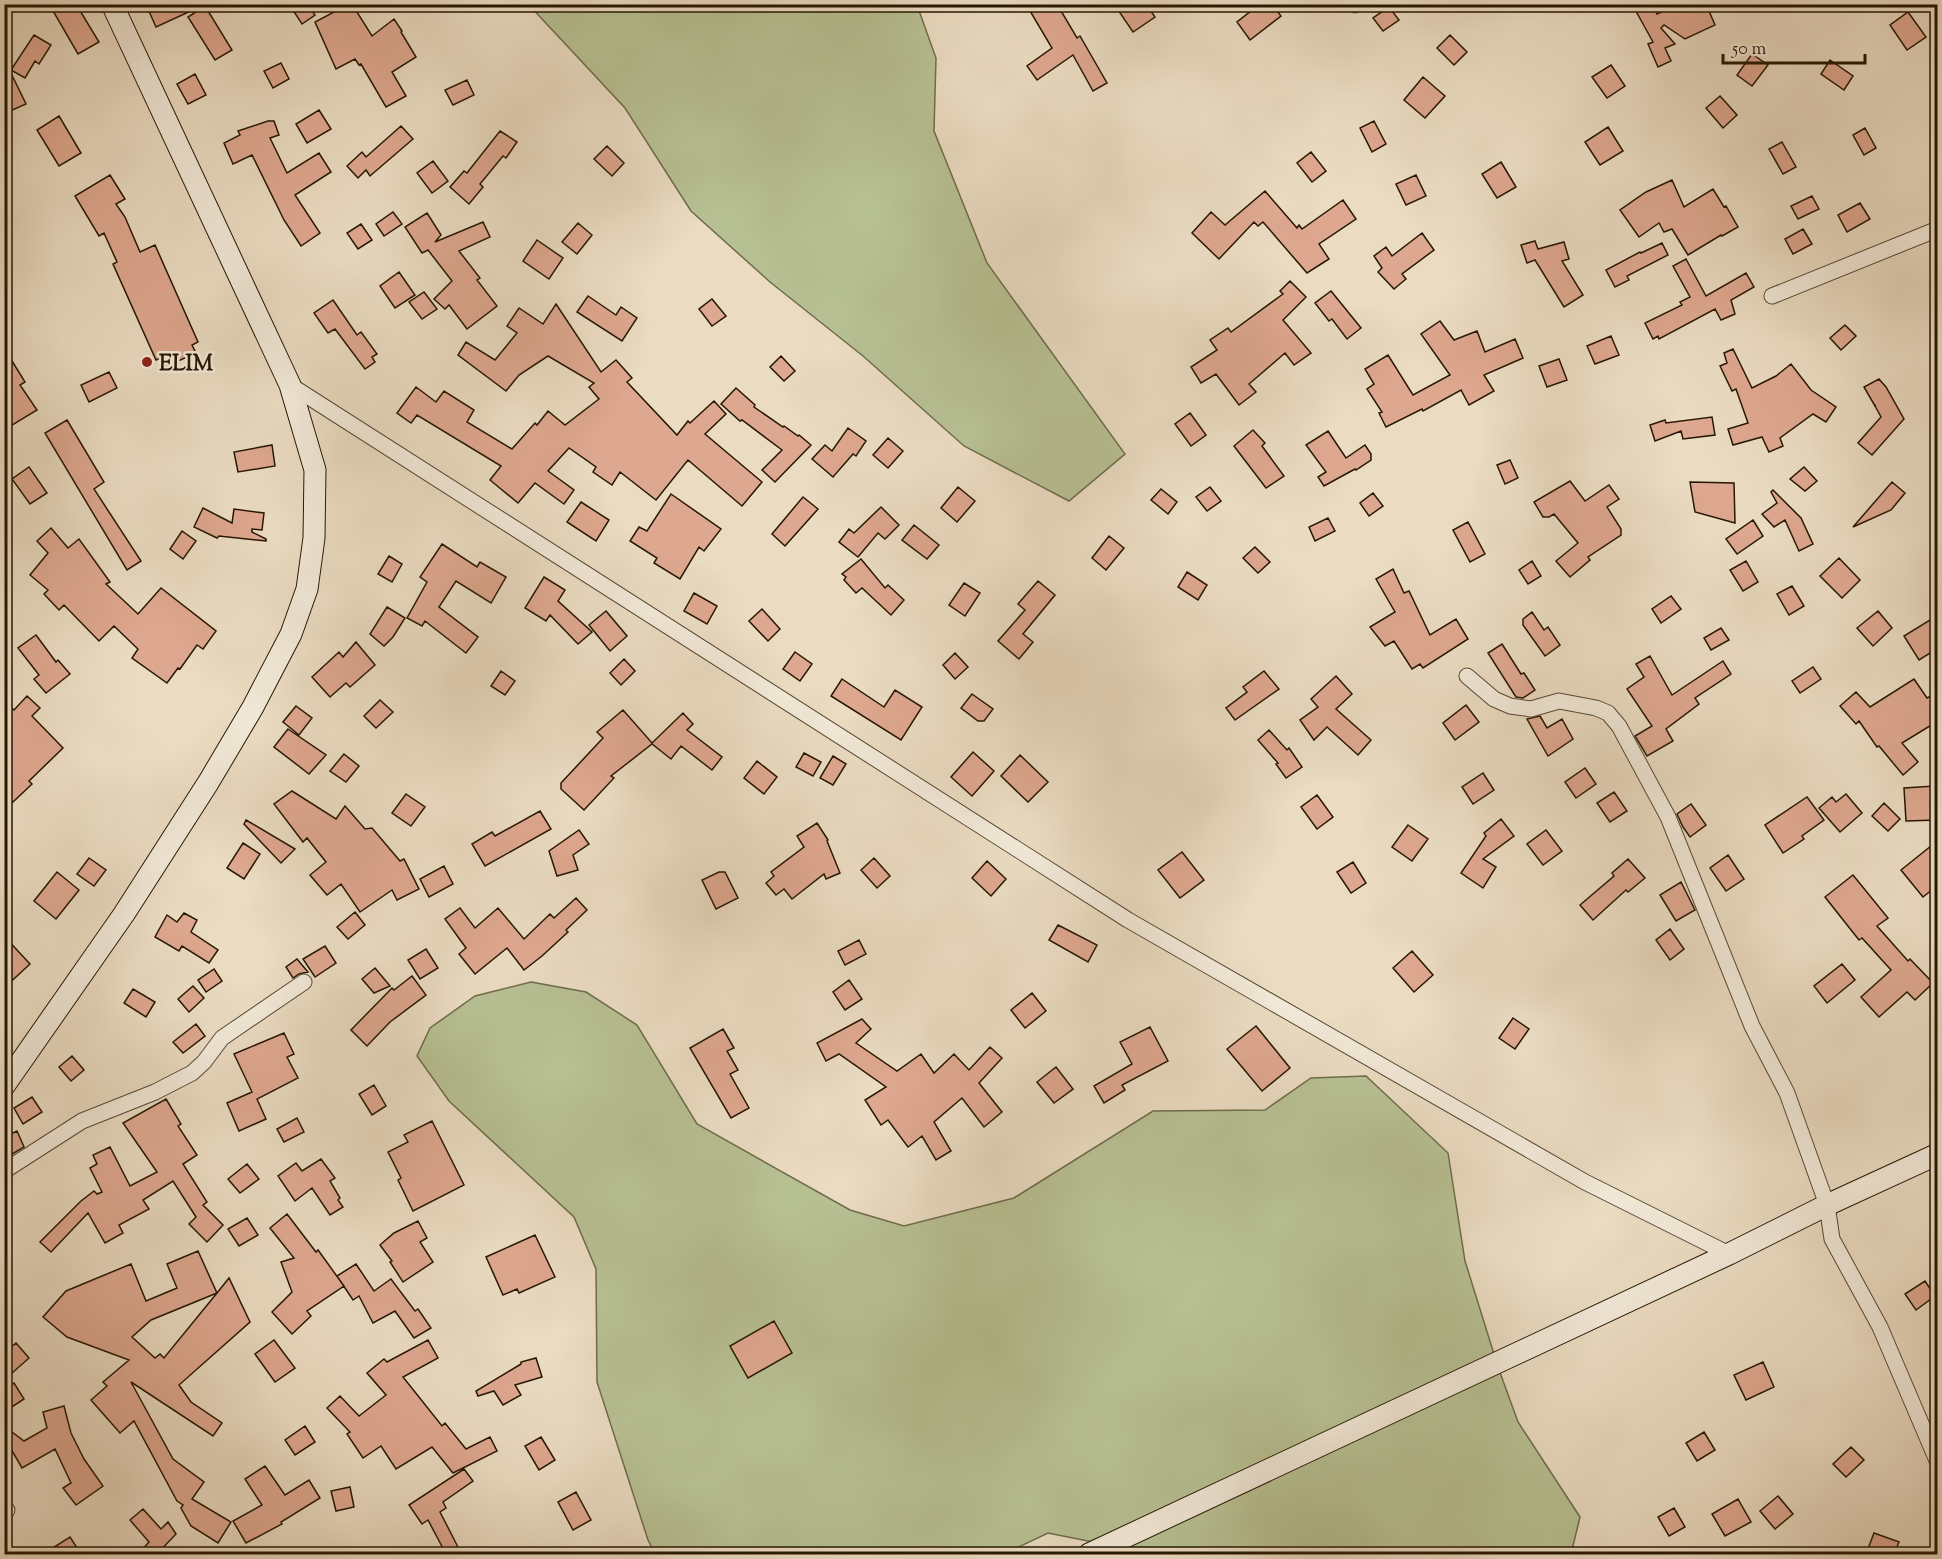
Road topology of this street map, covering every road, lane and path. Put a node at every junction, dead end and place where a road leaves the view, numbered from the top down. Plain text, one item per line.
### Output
1 (112, 4) edge
2 (1938, 229) edge
3 (1772, 296) dead end
4 (290, 385) junction
5 (1467, 676) dead end
6 (304, 982) dead end
7 (4, 1086) edge
8 (1938, 1154) edge
9 (4, 1171) edge
10 (1827, 1205) junction
11 (1729, 1254) junction
12 (1938, 1463) edge
13 (1089, 1554) edge

1 - 4 street
2 - 3 street
4 - 7 street
4 - 11 street
5 - 10 street
6 - 9 street
8 - 10 street
10 - 11 street
10 - 12 street
11 - 13 street

